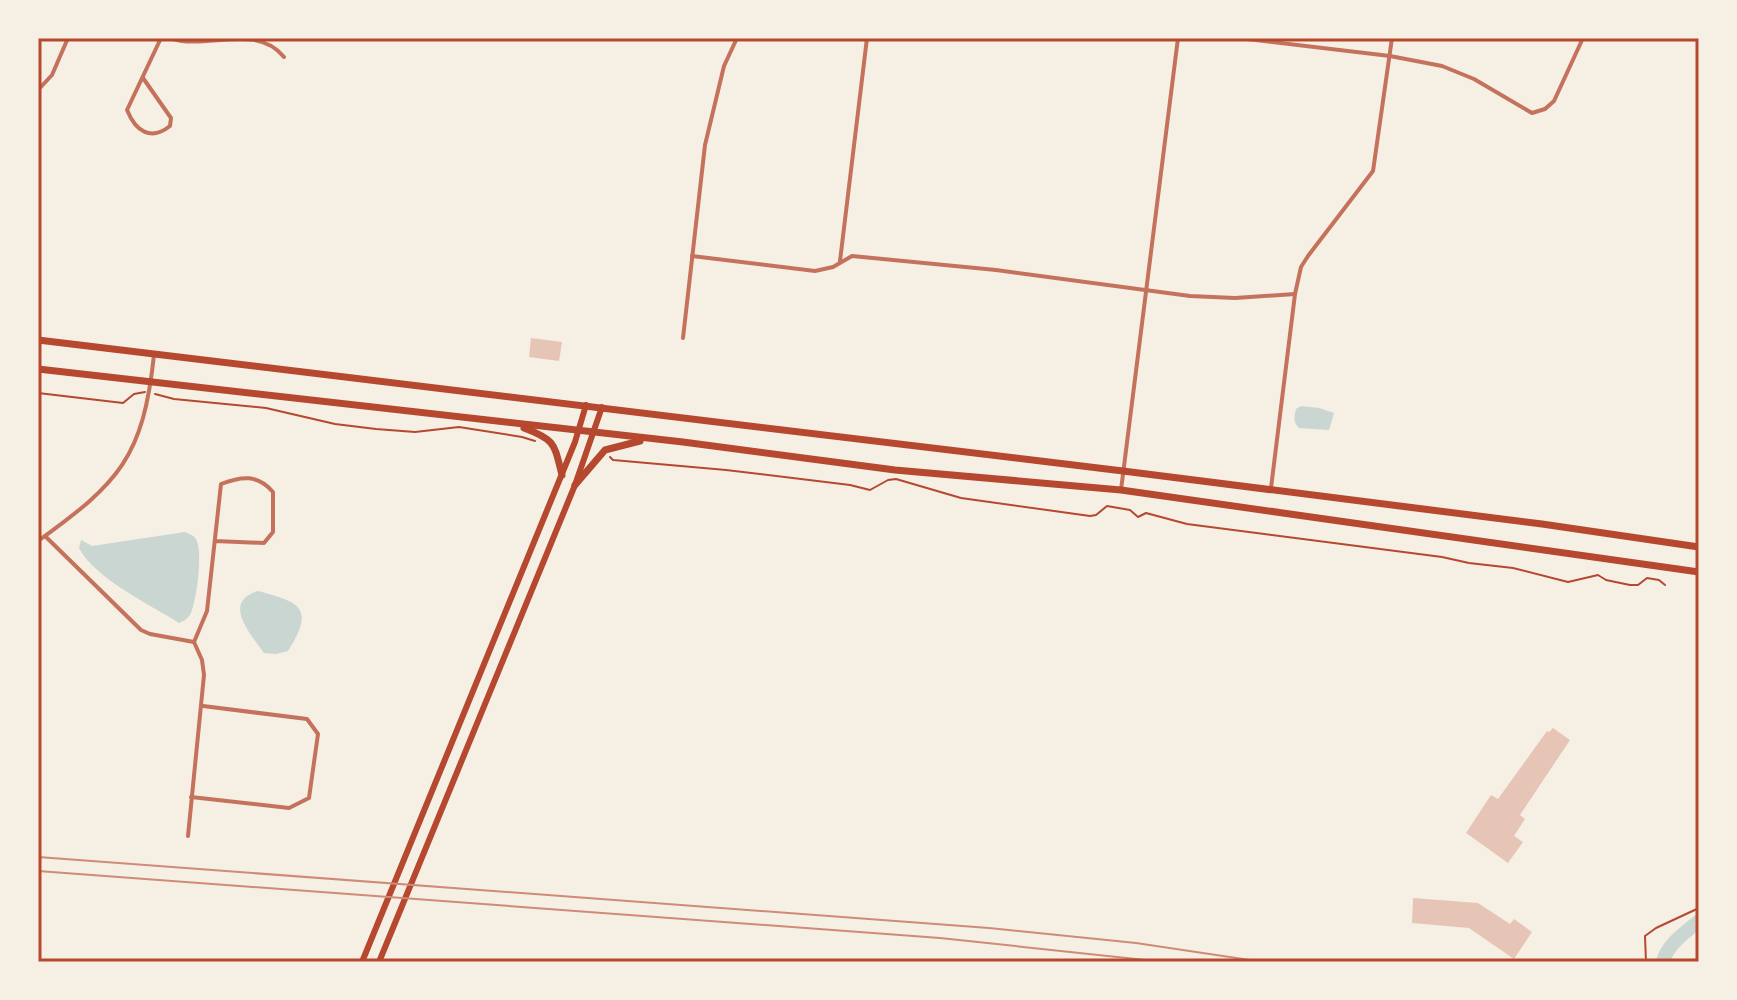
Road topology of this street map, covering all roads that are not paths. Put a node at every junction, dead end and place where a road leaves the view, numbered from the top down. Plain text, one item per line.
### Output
1 (68, 38) edge
2 (161, 38) edge
3 (170, 38) edge
4 (737, 38) edge
5 (867, 38) edge
6 (1178, 38) edge
7 (1239, 38) edge
8 (1392, 38) edge
9 (1583, 38) edge
10 (211, 39) edge
11 (1390, 56) junction
12 (284, 57) dead end
13 (143, 78) junction
14 (38, 90) edge
15 (692, 256) junction
16 (840, 261) junction
17 (1147, 291) junction
18 (1295, 294) junction
19 (683, 338) dead end
20 (38, 340) edge
21 (154, 352) junction
22 (38, 369) edge
23 (151, 381) junction
24 (586, 405) junction
25 (602, 407) junction
26 (514, 424) junction
27 (580, 431) junction
28 (593, 433) junction
29 (651, 439) junction
30 (1123, 471) junction
31 (562, 475) junction
32 (575, 485) junction
33 (1121, 490) junction
34 (1271, 490) junction
35 (45, 536) junction
36 (38, 541) edge
37 (215, 541) junction
38 (1699, 547) edge
39 (1699, 572) edge
40 (194, 642) junction
41 (202, 706) junction
42 (191, 797) junction
43 (188, 836) dead end
44 (362, 962) edge
45 (379, 962) edge

1 - 14 street
2 - 13 street
3 - 10 street
4 - 15 street
5 - 16 street
6 - 17 street
7 - 11 street
8 - 11 street
9 - 11 street
10 - 12 street
11 - 18 street
13 - 13 street
15 - 16 street
15 - 19 street
16 - 17 street
17 - 18 street
17 - 30 street
18 - 34 street
20 - 21 main road
21 - 23 street
21 - 24 main road
22 - 23 main road
23 - 26 main road
23 - 35 street
24 - 25 main road
24 - 27 main road
25 - 28 main road
25 - 30 main road
26 - 27 main road
26 - 31 main road
27 - 28 main road
27 - 31 main road
28 - 29 main road
28 - 32 main road
29 - 32 main road
29 - 33 main road
30 - 33 street
30 - 34 main road
31 - 44 main road
32 - 45 main road
33 - 39 main road
34 - 38 main road
35 - 36 street
35 - 40 street
37 - 37 street
37 - 40 street
40 - 41 street
41 - 42 street
41 - 42 street
42 - 43 street

